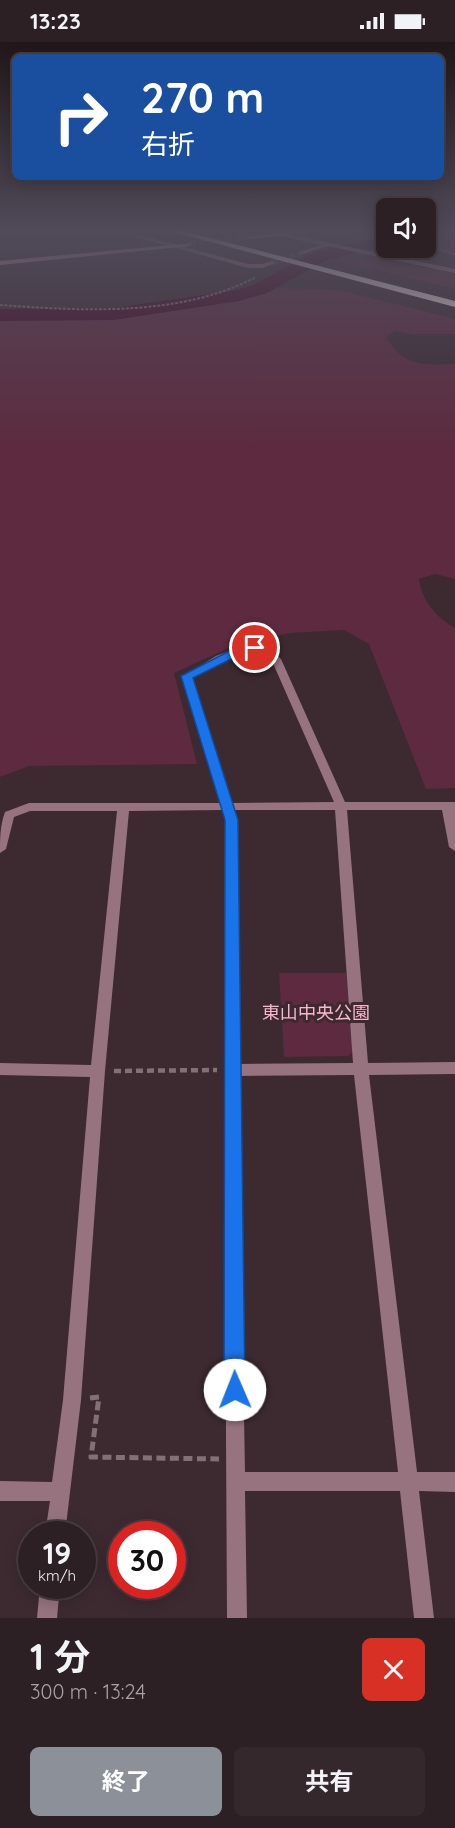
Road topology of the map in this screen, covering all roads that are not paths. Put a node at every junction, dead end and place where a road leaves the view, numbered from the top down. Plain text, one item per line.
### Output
1 (341, 806) junction
2 (451, 806) edge
3 (123, 808) junction
4 (227, 808) junction
5 (455, 847) edge
6 (0, 849) edge
7 (455, 1068) edge
8 (0, 1069) edge
9 (361, 1069) junction
10 (231, 1070) junction
11 (98, 1071) junction
12 (237, 1481) junction
13 (409, 1482) junction
14 (455, 1482) edge
15 (0, 1491) edge
16 (59, 1492) junction
17 (56, 1521) edge
18 (49, 1599) edge
19 (47, 1618) edge
20 (237, 1618) edge
21 (424, 1618) edge

1 - 2 street
1 - 4 street
1 - 4 street
1 - 9 street
2 - 5 street
3 - 4 street
3 - 6 street
3 - 11 street
4 - 10 street
7 - 9 street
8 - 11 street
9 - 10 street
9 - 13 street
10 - 12 street
11 - 16 street
12 - 13 street
12 - 20 street
13 - 14 street
13 - 21 street
15 - 16 street
16 - 17 street
18 - 19 street

